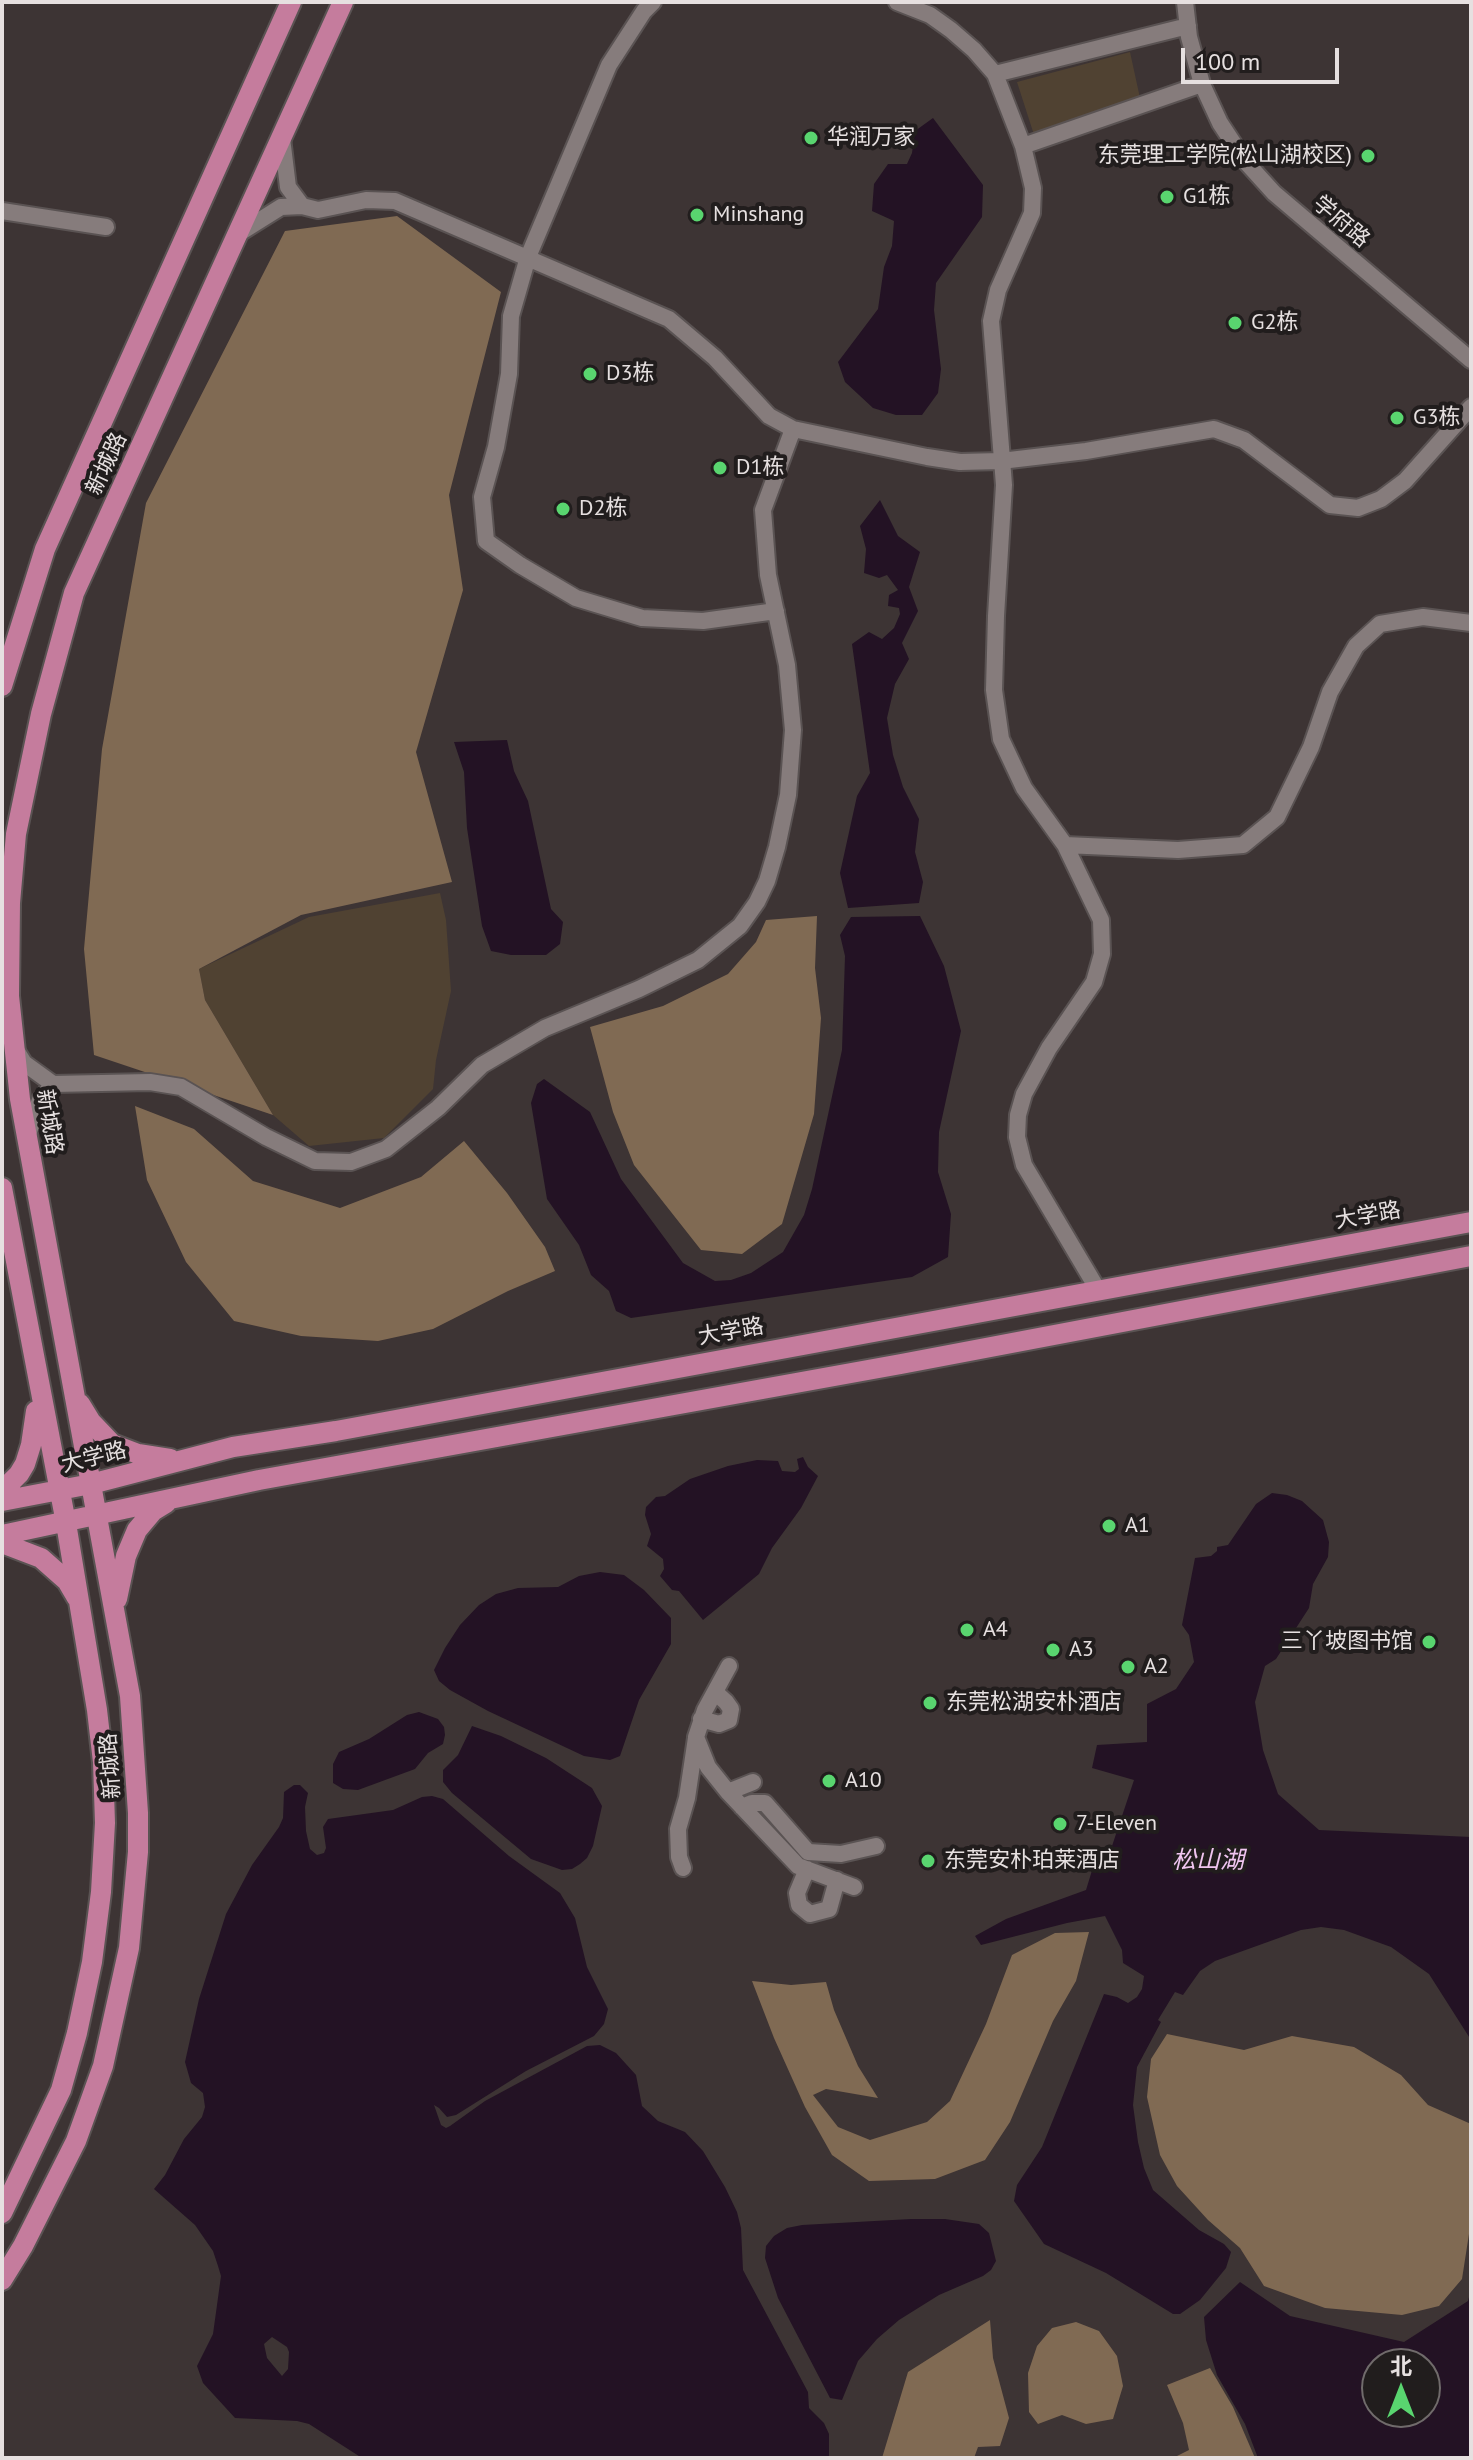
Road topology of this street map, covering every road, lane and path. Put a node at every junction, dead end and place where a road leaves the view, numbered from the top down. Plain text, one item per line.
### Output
1 (291, 2) edge
2 (343, 2) edge
3 (653, 2) edge
4 (897, 2) edge
5 (1185, 2) edge
6 (1188, 26) junction
7 (995, 74) junction
8 (1202, 84) junction
9 (282, 138) junction
10 (1023, 146) junction
11 (302, 206) junction
12 (2, 211) edge
13 (106, 227) dead end
14 (238, 234) junction
15 (528, 257) junction
16 (1471, 360) edge
17 (1471, 407) edge
18 (793, 429) junction
19 (1001, 461) junction
20 (776, 611) junction
21 (1471, 623) edge
22 (2, 686) edge
23 (1065, 845) junction
24 (7, 891) edge
25 (14, 1045) junction
26 (53, 1084) junction
27 (26, 1140) junction
28 (2, 1188) edge
29 (1471, 1222) edge
30 (1471, 1256) edge
31 (1098, 1290) junction
32 (783, 1347) junction
33 (36, 1375) junction
34 (71, 1379) junction
35 (789, 1385) junction
36 (194, 1456) junction
37 (91, 1484) junction
38 (2, 1491) edge
39 (59, 1491) junction
40 (176, 1498) junction
41 (2, 1501) edge
42 (97, 1517) junction
43 (66, 1523) junction
44 (2, 1535) edge
45 (2, 1543) edge
46 (79, 1602) junction
47 (115, 1618) junction
48 (729, 1666) dead end
49 (715, 1692) junction
50 (701, 1719) junction
51 (696, 1737) junction
52 (753, 1782) dead end
53 (728, 1792) junction
54 (742, 1807) junction
55 (876, 1846) dead end
56 (683, 1868) dead end
57 (807, 1869) junction
58 (837, 1880) junction
59 (854, 1887) dead end
60 (8, 2192) edge
61 (2, 2213) edge
62 (2, 2280) edge

1 - 22 main road, 新城路
2 - 9 main road, 新城路
3 - 15 street
4 - 7 street
5 - 6 street, 学府路
6 - 7 street
6 - 8 street, 学府路
7 - 10 street
8 - 10 street
8 - 16 street, 学府路
9 - 11 street
9 - 14 main road, 新城路
10 - 19 street
11 - 14 street
11 - 15 street
12 - 13 street
14 - 24 main road, 新城路
15 - 18 street
15 - 20 street
17 - 19 street
18 - 19 street
18 - 20 street
19 - 23 street
20 - 26 street
21 - 23 street
23 - 31 street
24 - 25 main road, 新城路
25 - 26 street
25 - 27 main road, 新城路
26 - 27 street
27 - 34 main road, 新城路
28 - 33 main road, 新城路
29 - 31 main road, 大学路
30 - 35 main road
31 - 32 main road, 大学路
32 - 35 main road
32 - 36 main road, 大学路
33 - 38 main road
33 - 39 main road, 新城路
34 - 36 main road
34 - 37 main road, 新城路
35 - 40 main road
36 - 37 main road, 大学路
37 - 39 main road, 大学路
37 - 42 main road, 新城路
39 - 41 main road, 大学路
39 - 43 main road, 新城路
40 - 42 main road
40 - 47 main road
42 - 43 main road
42 - 47 main road, 新城路
43 - 44 main road
43 - 46 main road, 新城路
45 - 46 main road
46 - 60 main road, 新城路
47 - 62 main road, 新城路
48 - 49 street
49 - 50 street
49 - 50 street
50 - 51 street
51 - 53 street
51 - 56 street
52 - 53 street
53 - 54 street
54 - 55 street
54 - 57 street
57 - 58 street
57 - 58 street
58 - 59 street
60 - 61 main road, 新城路

